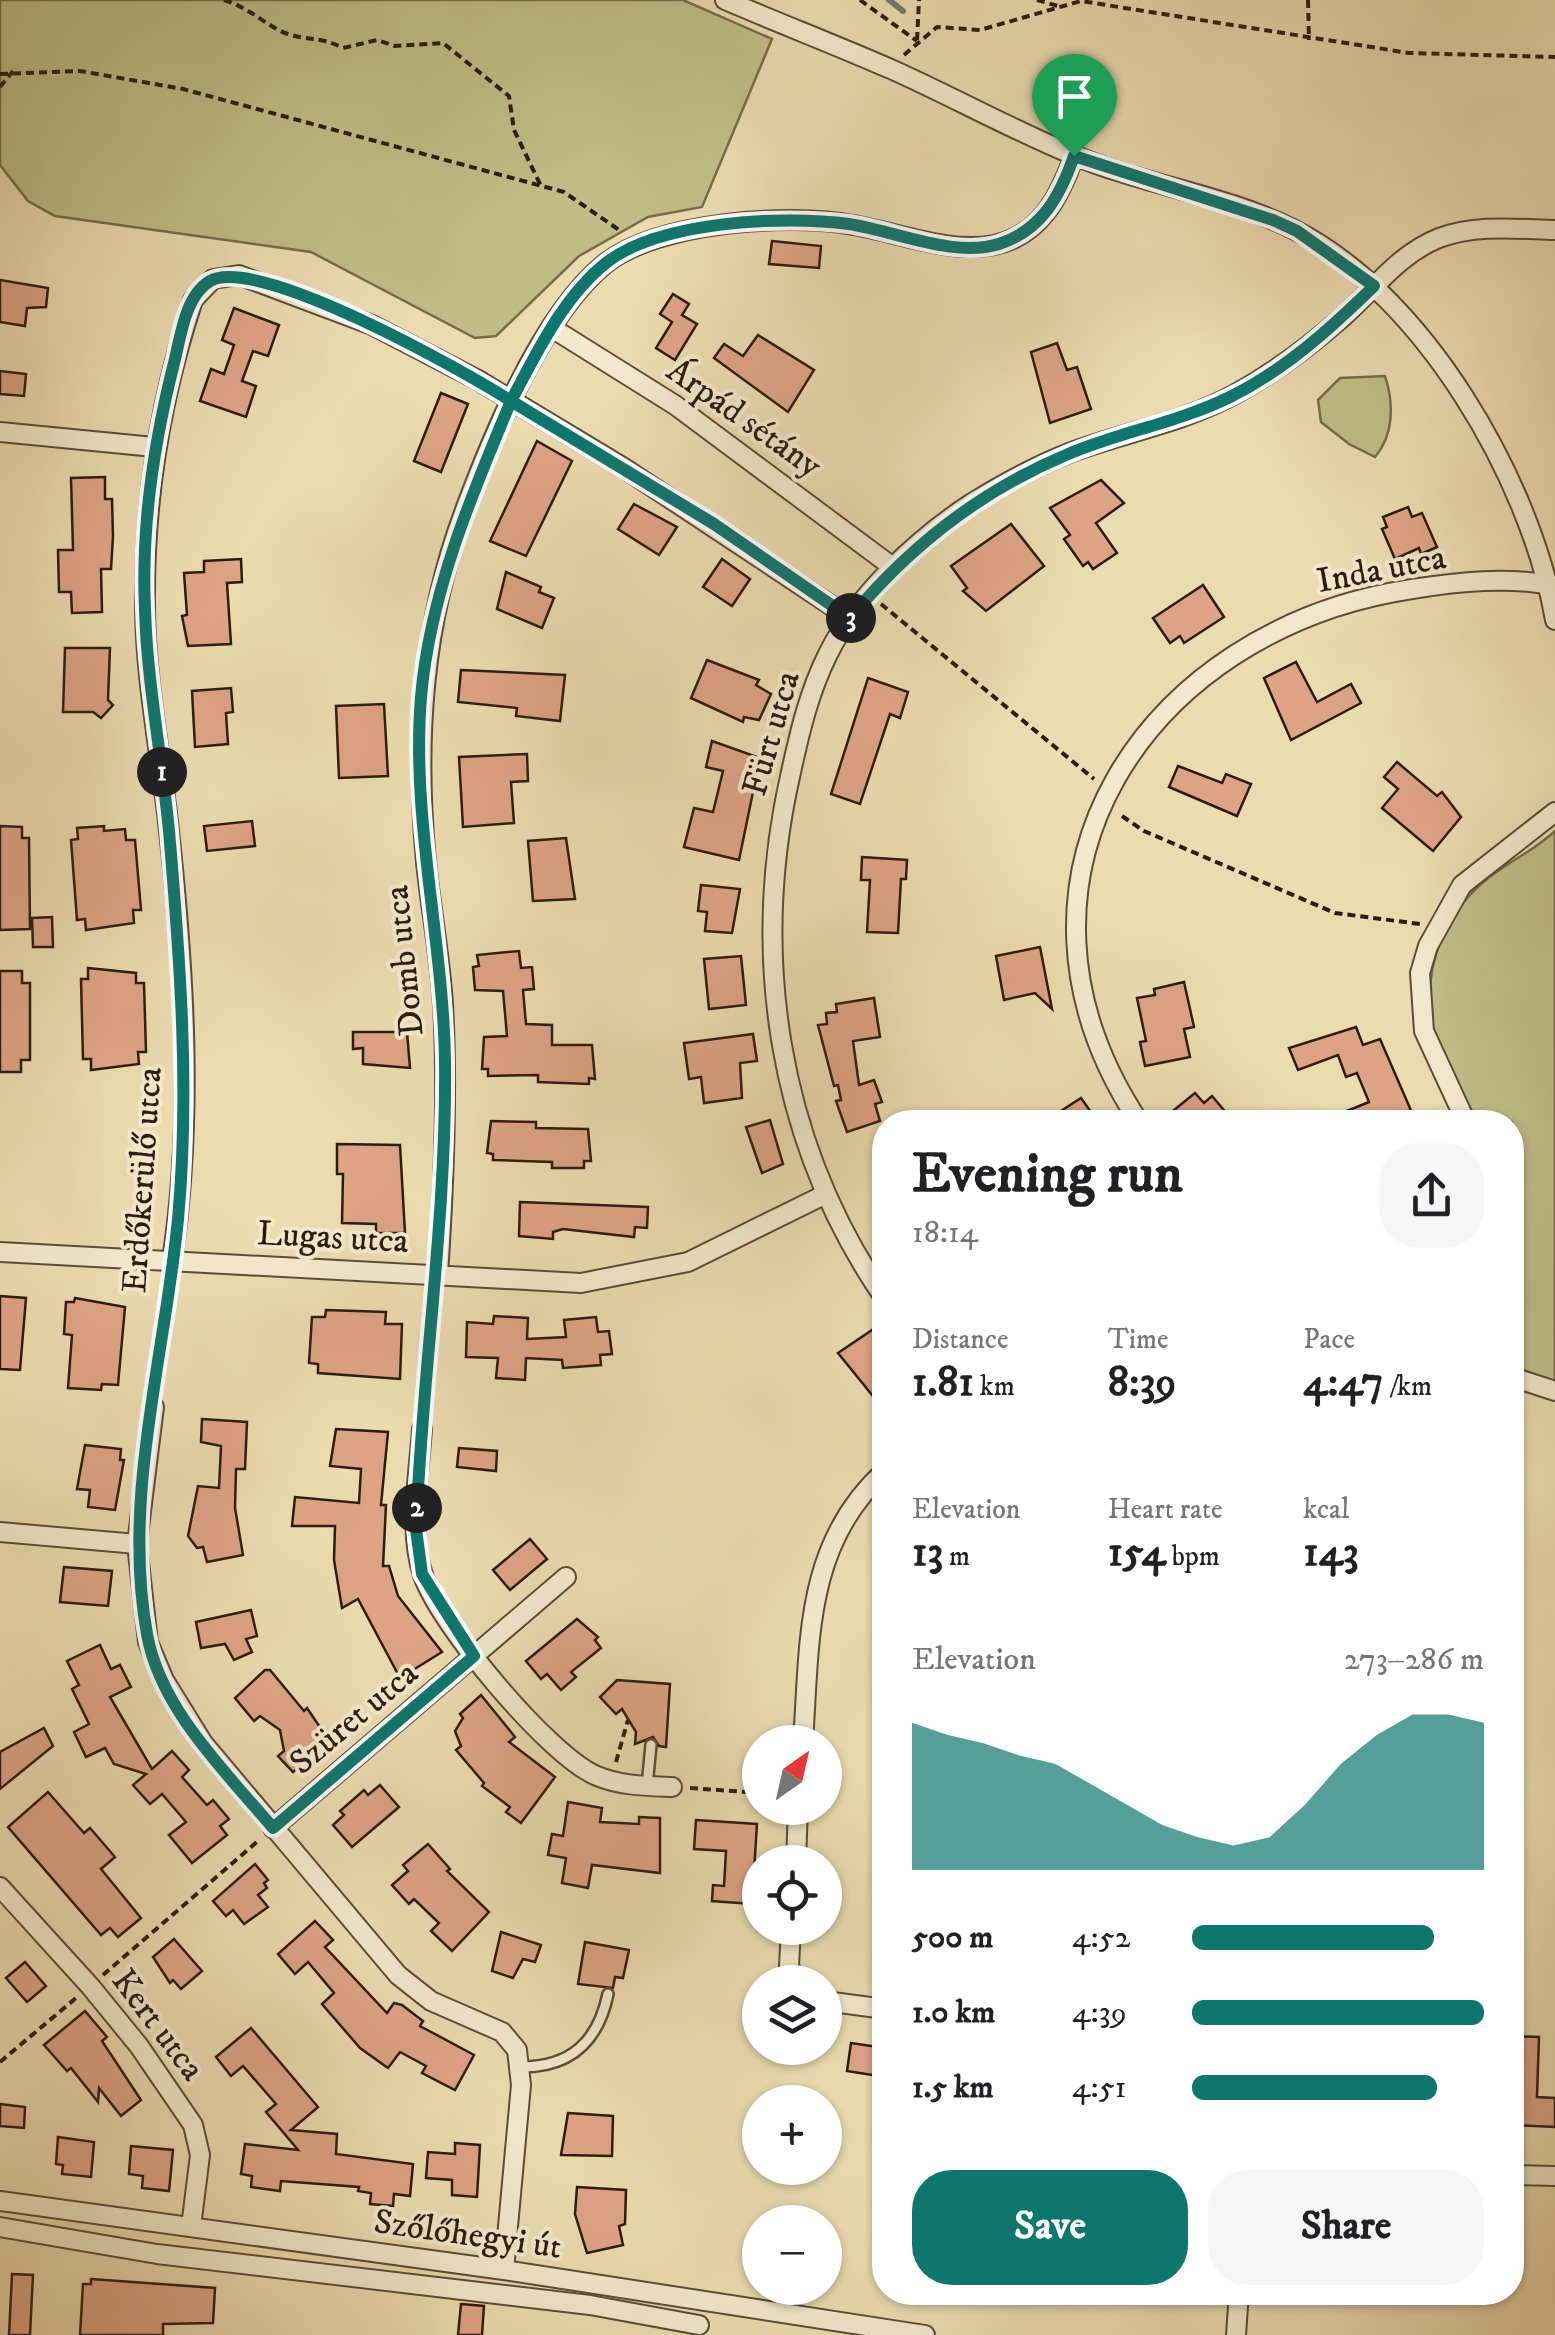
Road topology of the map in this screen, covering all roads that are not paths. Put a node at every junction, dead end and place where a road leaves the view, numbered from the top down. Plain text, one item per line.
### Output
1 (726, 0) edge
2 (1074, 156) junction
3 (1555, 230) edge
4 (1374, 286) junction
5 (552, 328) junction
6 (511, 401) junction
7 (0, 432) edge
8 (154, 447) junction
9 (894, 568) junction
10 (1551, 585) edge
11 (850, 618) junction
12 (1555, 620) edge
13 (1555, 812) edge
14 (1133, 1110) edge
15 (1460, 1110) edge
16 (824, 1195) junction
17 (0, 1252) edge
18 (172, 1260) junction
19 (438, 1274) junction
20 (872, 1277) edge
21 (1524, 1381) edge
22 (1555, 1390) edge
23 (154, 1407) road end
24 (422, 1430) road end
25 (872, 1487) edge
26 (0, 1532) edge
27 (137, 1544) junction
28 (566, 1578) dead end
29 (474, 1656) junction
30 (804, 1725) edge
31 (651, 1745) dead end
32 (647, 1786) junction
33 (672, 1786) road end
34 (273, 1828) junction
35 (0, 1887) edge
36 (608, 1994) dead end
37 (842, 2003) edge
38 (872, 2008) edge
39 (520, 2067) junction
40 (1524, 2175) edge
41 (1555, 2176) edge
42 (0, 2201) edge
43 (191, 2226) junction
44 (0, 2227) edge
45 (504, 2270) junction
46 (1238, 2305) edge
47 (700, 2325) dead end
48 (925, 2335) edge
49 (1236, 2335) edge

1 - 2 street
2 - 4 street
2 - 5 street, Domb utca
3 - 4 street, Fürt utca
4 - 9 street, Fürt utca
4 - 10 street
5 - 6 street, Domb utca
5 - 9 street, Árpád sétány
6 - 8 street, Erdőkerülő utca
6 - 11 street
6 - 19 street, Domb utca
7 - 8 street
8 - 18 street, Erdőkerülő utca
9 - 11 street, Fürt utca
10 - 12 street
10 - 14 street, Inda utca
11 - 16 street, Fürt utca
13 - 15 street
16 - 19 street, Lugas utca
16 - 20 street, Fürt utca
17 - 18 street, Lugas utca
18 - 19 street, Lugas utca
21 - 22 street
23 - 27 street
24 - 29 street
25 - 30 street
26 - 27 street
27 - 34 street
28 - 29 street, Szüret utca
29 - 32 street
29 - 34 street, Szüret utca
31 - 32 lane
32 - 33 street
34 - 39 street
35 - 43 street, Kert utca
36 - 39 lane
37 - 38 street
39 - 45 street
40 - 41 street
42 - 43 street, Szőlőhegyi út
43 - 45 street, Szőlőhegyi út
44 - 47 street, Szőlőhegyi út
45 - 48 street, Szőlőhegyi út
46 - 49 street

